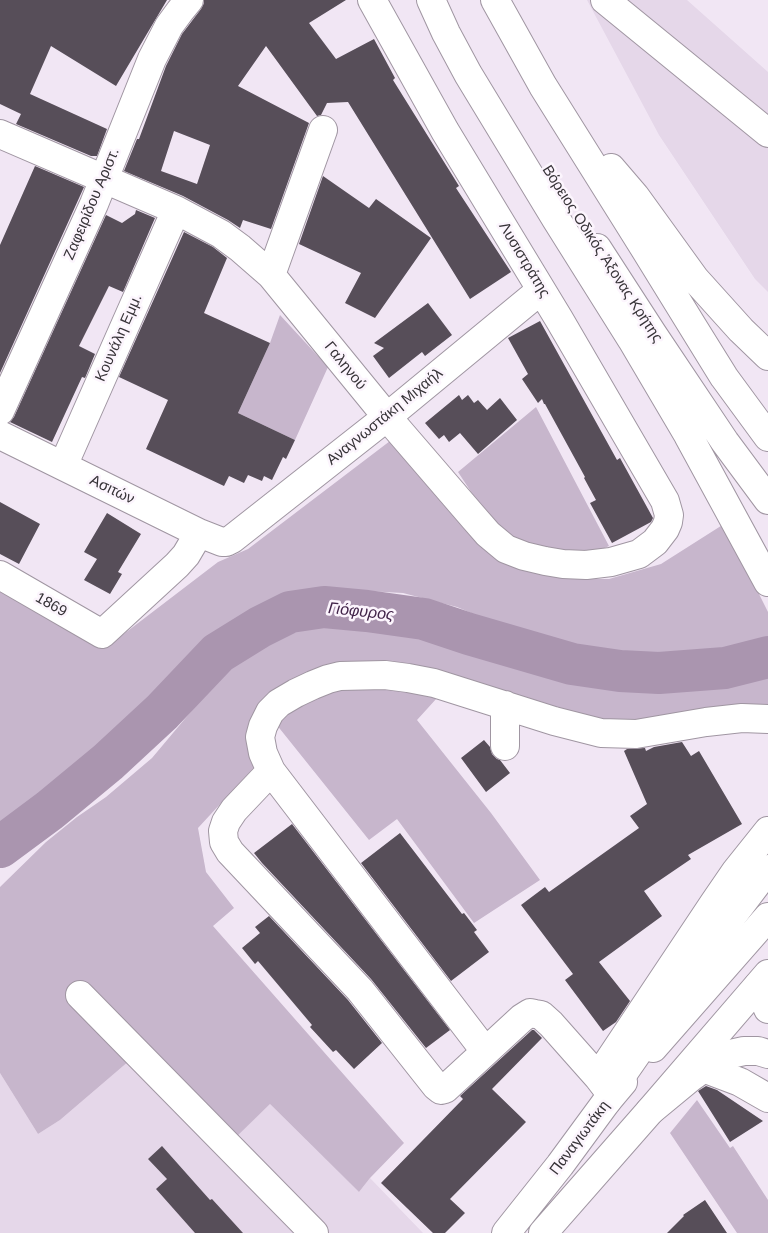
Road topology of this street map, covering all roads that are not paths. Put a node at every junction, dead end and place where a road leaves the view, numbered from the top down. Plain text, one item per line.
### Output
1 (189, 0) edge
2 (372, 0) edge
3 (431, 0) edge
4 (448, 0) edge
5 (495, 0) edge
6 (605, 0) edge
7 (543, 86) junction
8 (323, 130) dead end
9 (768, 133) edge
10 (0, 134) edge
11 (104, 178) junction
12 (176, 210) junction
13 (270, 275) junction
14 (541, 290) junction
15 (768, 356) edge
16 (0, 411) edge
17 (387, 417) junction
18 (0, 435) edge
19 (768, 437) edge
20 (63, 466) junction
21 (768, 500) edge
22 (668, 522) joint
23 (199, 533) junction
24 (226, 542) joint
25 (0, 575) edge
26 (768, 582) edge
27 (505, 705) junction
28 (768, 719) edge
29 (506, 746) dead end
30 (271, 770) junction
31 (768, 831) edge
32 (768, 868) edge
33 (768, 917) edge
34 (742, 947) junction
35 (765, 989) edge
36 (80, 996) dead end
37 (485, 1051) junction
38 (768, 1054) edge
39 (703, 1068) junction
40 (605, 1091) junction
41 (768, 1098) edge
42 (650, 1111) junction
43 (314, 1233) edge
44 (506, 1233) edge
45 (543, 1233) edge

1 - 11 main road, Ζαφειρίδου Αριστ.
2 - 14 main road, Λυσιστράτης
3 - 26 main road
4 - 21 main road, Βόρειος Οδικός Άξονας Κρήτης
5 - 7 main road
6 - 9 main road
7 - 15 main road
7 - 19 main road
8 - 13 main road
10 - 11 main road, Γαληνού
11 - 12 main road, Γαληνού
11 - 16 main road, Ζαφειρίδου Αριστ.
12 - 13 main road, Γαληνού
12 - 20 main road, Κουνάλη Εμμ.
13 - 17 main road, Γαληνού
14 - 17 main road, Αναγνωστάκη Μιχαήλ
14 - 22 main road, Λυσιστράτης
17 - 22 main road, Γαληνού
17 - 24 main road, Αναγνωστάκη Μιχαήλ
18 - 20 main road, Ασιτών
20 - 23 main road, Ασιτών
23 - 24 main road, Ασιτών
23 - 25 main road, 1869
27 - 28 main road
27 - 29 main road
27 - 30 main road
30 - 37 main road
30 - 37 main road
31 - 40 main road
32 - 40 main road
33 - 34 main road, Παναγιωτάκη
34 - 35 main road
34 - 40 main road, Παναγιωτάκη
35 - 42 main road
36 - 43 main road
37 - 40 main road
38 - 39 main road
39 - 41 main road
39 - 42 main road
40 - 44 main road, Παναγιωτάκη
42 - 45 main road

